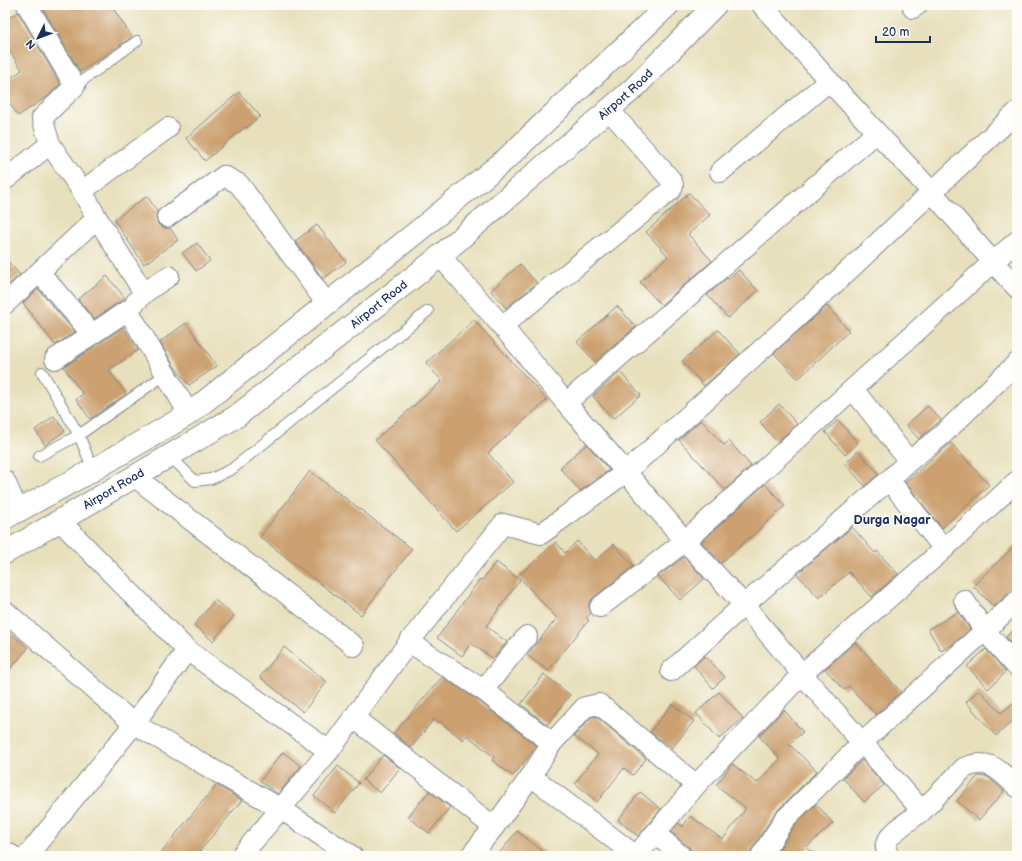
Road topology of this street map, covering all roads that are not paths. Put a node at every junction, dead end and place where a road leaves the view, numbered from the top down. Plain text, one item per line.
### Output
1 (27, 5) edge
2 (668, 5) edge
3 (715, 5) edge
4 (762, 5) edge
5 (137, 41) dead end
6 (829, 82) junction
7 (76, 86) junction
8 (609, 110) junction
9 (1017, 112) edge
10 (168, 128) dead end
11 (876, 133) junction
12 (50, 144) junction
13 (720, 172) dead end
14 (5, 180) edge
15 (82, 191) junction
16 (932, 192) junction
17 (167, 217) dead end
18 (97, 218) junction
19 (418, 231) junction
20 (1017, 240) edge
21 (440, 256) junction
22 (993, 262) junction
23 (40, 273) junction
24 (169, 276) dead end
25 (1017, 288) edge
26 (144, 293) junction
27 (5, 304) edge
28 (327, 304) junction
29 (128, 310) junction
30 (428, 311) dead end
31 (502, 326) junction
32 (92, 334) junction
33 (1017, 363) edge
34 (48, 365) joint
35 (166, 374) junction
36 (853, 389) junction
37 (566, 403) junction
38 (189, 414) junction
39 (79, 435) junction
40 (39, 456) dead end
41 (170, 456) junction
42 (909, 461) junction
43 (93, 470) junction
44 (626, 472) junction
45 (134, 477) junction
46 (889, 480) junction
47 (5, 481) edge
48 (1017, 481) edge
49 (11, 515) edge
50 (60, 521) junction
51 (686, 541) junction
52 (944, 549) junction
53 (5, 553) edge
54 (964, 600) dead end
55 (1017, 601) edge
56 (744, 605) junction
57 (600, 607) dead end
58 (5, 611) edge
59 (985, 631) junction
60 (527, 636) dead end
61 (409, 642) junction
62 (354, 646) dead end
63 (188, 650) junction
64 (1017, 667) edge
65 (671, 671) dead end
66 (802, 674) junction
67 (483, 690) junction
68 (354, 718) junction
69 (134, 724) junction
70 (552, 743) junction
71 (862, 743) junction
72 (329, 751) junction
73 (531, 776) junction
74 (696, 786) junction
75 (1017, 787) edge
76 (281, 809) junction
77 (922, 811) junction
78 (494, 827) junction
79 (656, 834) junction
80 (5, 853) edge
81 (472, 855) edge
82 (11, 856) edge
83 (27, 856) edge
84 (241, 856) edge
85 (352, 856) edge
86 (636, 856) edge
87 (681, 856) edge
88 (761, 856) edge
89 (889, 856) edge

1 - 7 street
2 - 19 main road
3 - 8 main road, Airport Road
4 - 6 street
5 - 7 lane
6 - 11 street
6 - 13 street
7 - 12 street
8 - 21 main road, Airport Road
8 - 31 street
9 - 16 street
10 - 15 street
11 - 16 street
11 - 37 street
12 - 14 street
12 - 15 street
15 - 18 street
16 - 22 street
16 - 44 street
17 - 28 street
18 - 23 street
18 - 26 street
19 - 21 main road
19 - 28 main road
20 - 22 street
21 - 31 street
21 - 41 main road, Airport Road
22 - 25 street
22 - 36 street
23 - 27 street
23 - 32 street
24 - 26 street
26 - 29 street
28 - 38 main road
29 - 32 street
29 - 35 street
30 - 41 lane
31 - 37 street
32 - 34 street
33 - 42 street
34 - 39 lane
35 - 38 street
35 - 39 lane
36 - 42 street
36 - 51 street
37 - 44 street
38 - 43 main road
39 - 40 lane
39 - 43 lane
41 - 45 main road, Airport Road
42 - 46 street
43 - 49 main road
44 - 51 street
44 - 61 street
45 - 50 main road, Airport Road
45 - 62 street
46 - 52 street
46 - 56 street
47 - 49 street
48 - 52 street
50 - 53 main road, Airport Road
50 - 63 street
51 - 56 street
51 - 57 street
52 - 66 street
54 - 59 street
55 - 59 street
56 - 65 street
56 - 66 street
58 - 69 street
59 - 64 street
59 - 71 street
60 - 67 street
61 - 67 street
61 - 68 street
63 - 69 street
63 - 72 street
66 - 71 street
66 - 74 street
67 - 70 street
68 - 72 street
68 - 78 street
69 - 76 street
69 - 83 street
70 - 73 street
70 - 74 street
71 - 77 street
71 - 88 street
72 - 76 street
73 - 78 street
73 - 86 street
74 - 79 street
75 - 77 street
76 - 84 street
76 - 85 street
77 - 89 street
78 - 81 street
79 - 86 street
79 - 87 street
80 - 82 main road

